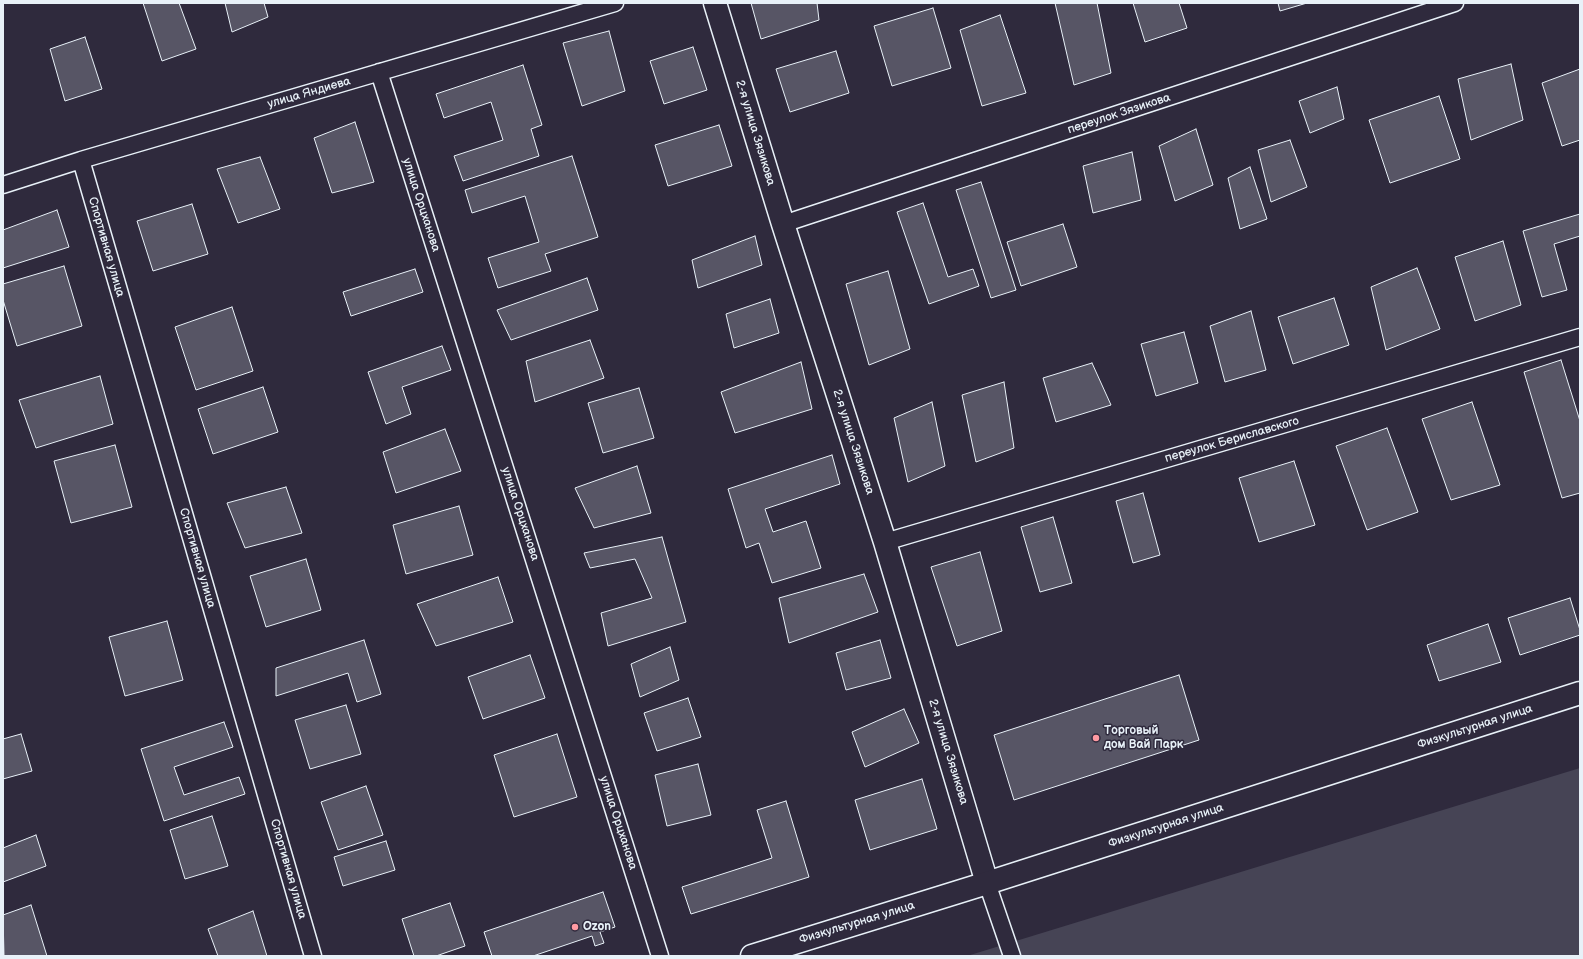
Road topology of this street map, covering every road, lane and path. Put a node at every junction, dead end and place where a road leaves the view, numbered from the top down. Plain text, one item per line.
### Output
1 (615, 3) edge
2 (715, 3) edge
3 (1455, 3) edge
4 (379, 72) junction
5 (81, 160) junction
6 (3, 185) edge
7 (783, 224) junction
8 (1580, 337) edge
9 (885, 542) junction
10 (1580, 693) edge
11 (987, 883) junction
12 (313, 956) edge
13 (660, 956) edge
14 (752, 956) edge
15 (1012, 956) edge

1 - 4 lane, улица Яндиева
2 - 7 street, 2-я улица Зязикова
3 - 7 lane, переулок Зязикова
4 - 5 lane, улица Яндиева
4 - 13 lane, улица Орцханова
5 - 6 lane, улица Яндиева
5 - 12 lane, Спортивная улица
7 - 9 street, 2-я улица Зязикова
8 - 9 lane, переулок Бериславского
9 - 11 street, 2-я улица Зязикова
10 - 11 street, Физкультурная улица
11 - 14 street, Физкультурная улица
11 - 15 lane

